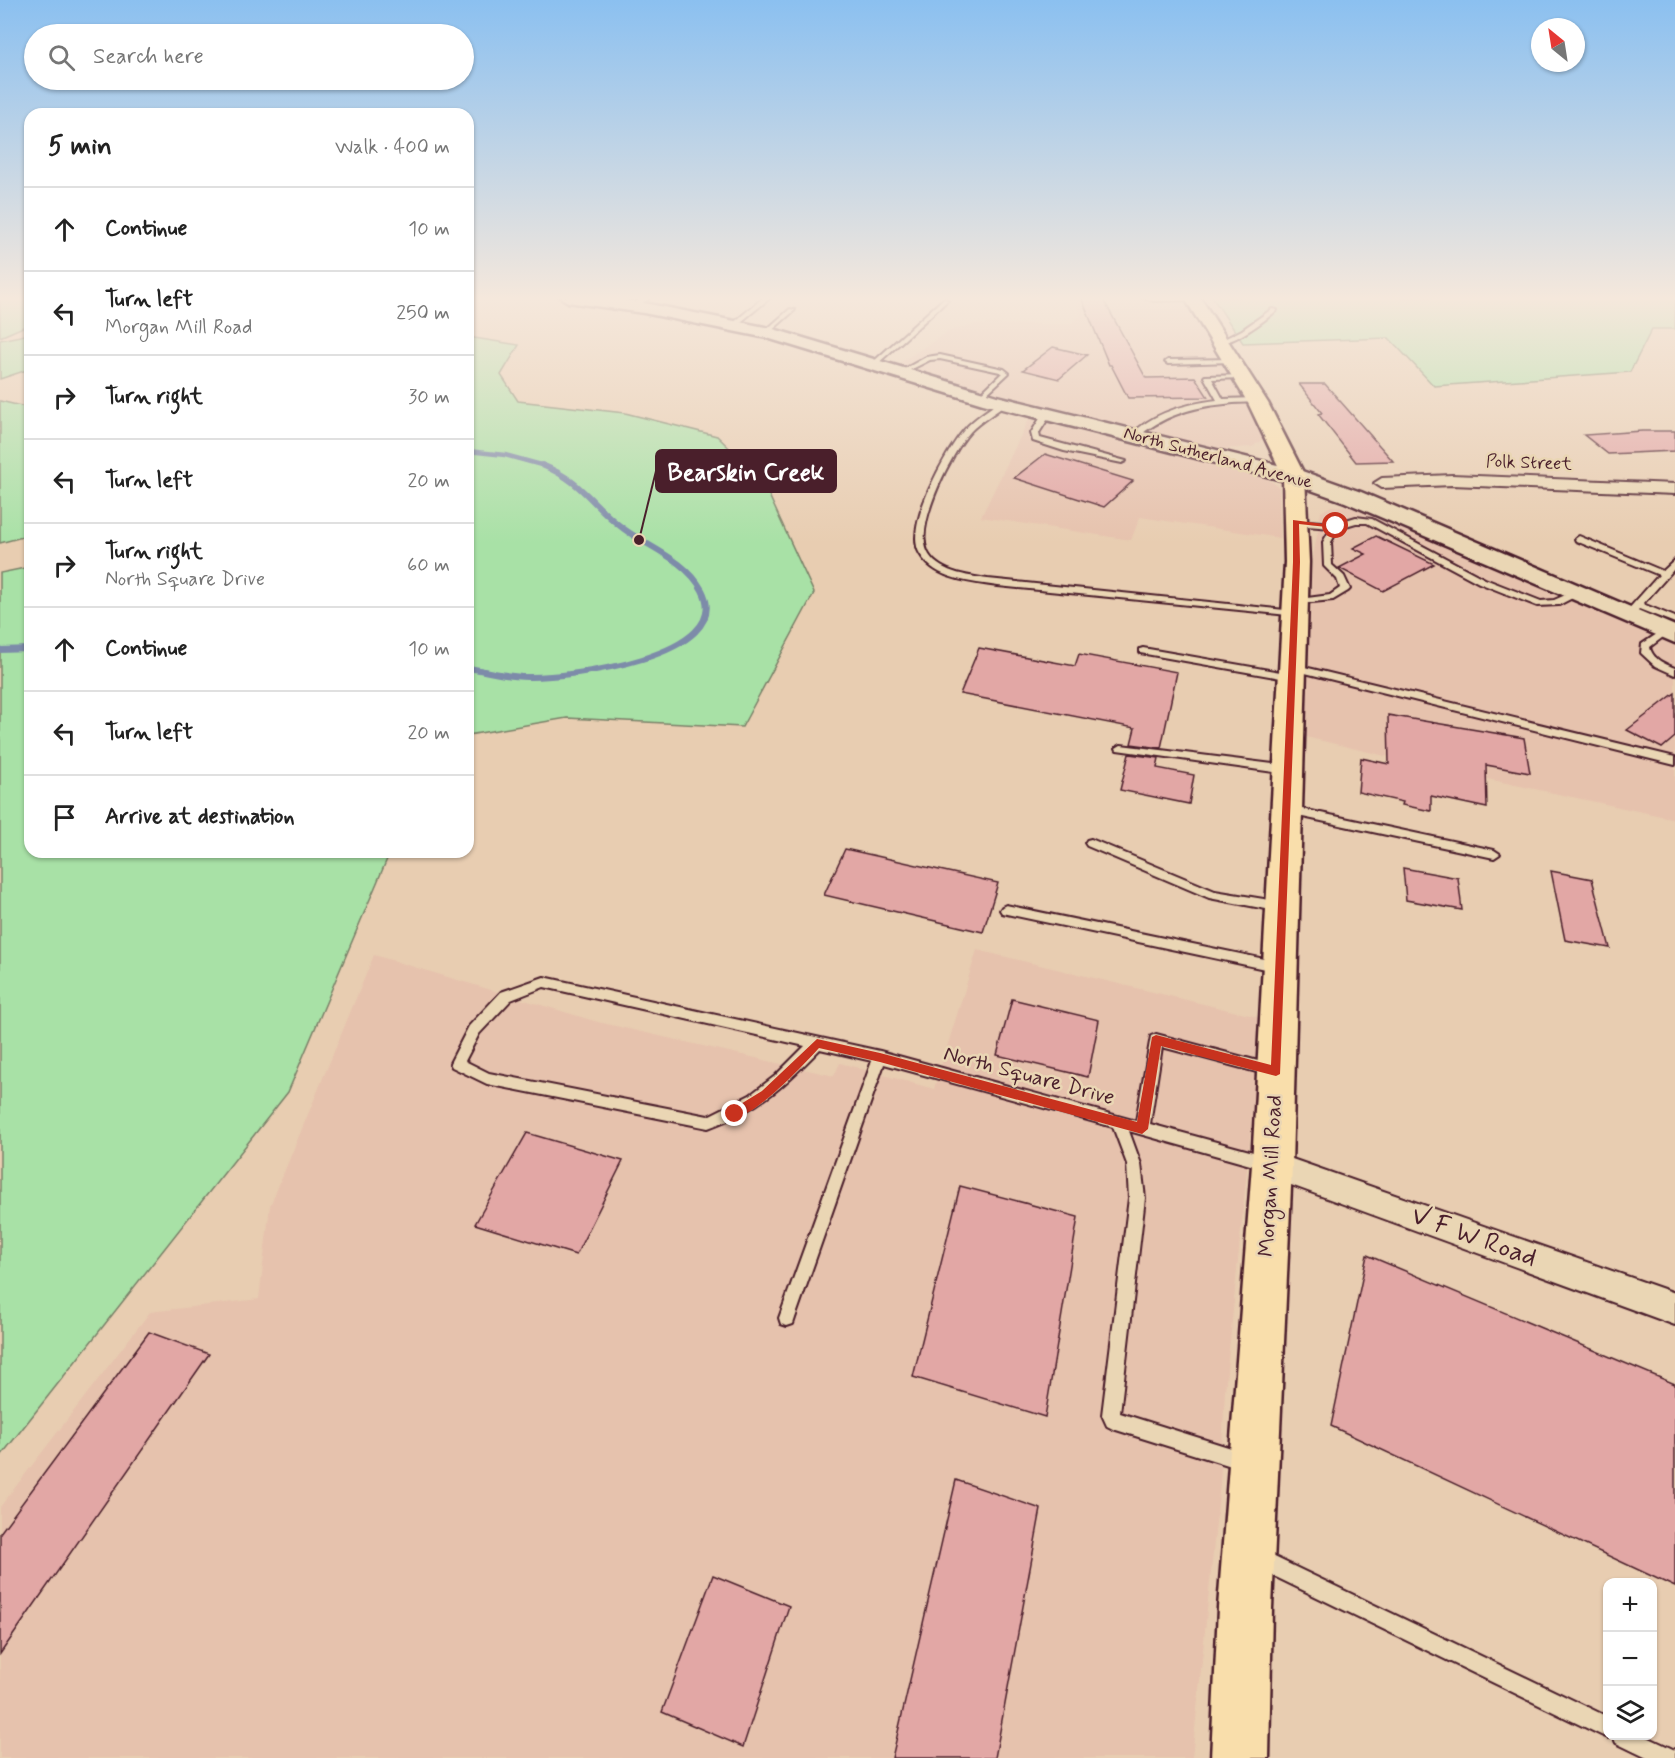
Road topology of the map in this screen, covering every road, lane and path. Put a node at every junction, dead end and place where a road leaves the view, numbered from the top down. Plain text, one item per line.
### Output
1 (924, 379) edge
2 (1000, 379) edge
3 (1228, 379) edge
4 (1236, 379) edge
5 (981, 397) junction
6 (1003, 403) junction
7 (1047, 414) junction
8 (1134, 436) junction
9 (1122, 461) dead end
10 (1294, 476) junction
11 (1382, 483) dead end
12 (1675, 489) edge
13 (1295, 522) junction
14 (1336, 526) junction
15 (1579, 539) dead end
16 (1675, 563) edge
17 (1663, 574) junction
18 (1577, 593) junction
19 (1295, 608) junction
20 (1632, 610) junction
21 (1672, 629) edge
22 (1143, 651) dead end
23 (1292, 672) junction
24 (1675, 672) edge
25 (1121, 748) dead end
26 (1675, 761) edge
27 (1288, 770) junction
28 (1287, 810) junction
29 (1091, 843) dead end
30 (1494, 854) dead end
31 (1283, 907) junction
32 (1006, 910) dead end
33 (1280, 968) junction
34 (817, 1043) junction
35 (880, 1057) junction
36 (1276, 1071) junction
37 (1118, 1122) junction
38 (1142, 1129) junction
39 (1272, 1165) junction
40 (1675, 1309) edge
41 (787, 1318) dead end
42 (1254, 1464) junction
43 (1248, 1554) junction
44 (1603, 1726) edge
45 (1632, 1740) edge
46 (1240, 1758) edge
47 (1670, 1758) edge

1 - 5 street, North Sutherland Avenue
2 - 5 lane
3 - 8 lane
4 - 10 main road, Morgan Mill Road
5 - 6 street, North Sutherland Avenue
6 - 7 street, North Sutherland Avenue
6 - 19 lane
7 - 8 street, North Sutherland Avenue
7 - 9 lane
8 - 10 street, North Sutherland Avenue
10 - 13 main road, Morgan Mill Road
10 - 18 street, North Sutherland Avenue
11 - 12 street, Polk Street
13 - 14 lane
13 - 19 main road, Morgan Mill Road
14 - 18 lane
14 - 19 lane
15 - 17 lane
16 - 17 lane
17 - 20 lane
18 - 20 street, North Sutherland Avenue
19 - 23 main road, Morgan Mill Road
20 - 21 street, North Sutherland Avenue
21 - 24 lane
22 - 23 lane
23 - 26 lane
23 - 27 main road, Morgan Mill Road
25 - 27 lane
27 - 28 main road, Morgan Mill Road
28 - 30 lane
28 - 31 main road, Morgan Mill Road
29 - 31 lane
31 - 33 main road, Morgan Mill Road
32 - 33 lane
33 - 36 main road, Morgan Mill Road
34 - 34 lane, North Square Drive
34 - 35 lane, North Square Drive
35 - 37 lane, North Square Drive
35 - 41 lane
36 - 38 lane
36 - 39 main road, Morgan Mill Road
37 - 38 lane, North Square Drive
37 - 42 lane
38 - 39 lane, North Square Drive
39 - 40 street, V F W Road
39 - 42 main road, Morgan Mill Road
42 - 43 main road, Morgan Mill Road
43 - 44 lane
43 - 46 main road, Morgan Mill Road
45 - 47 lane

